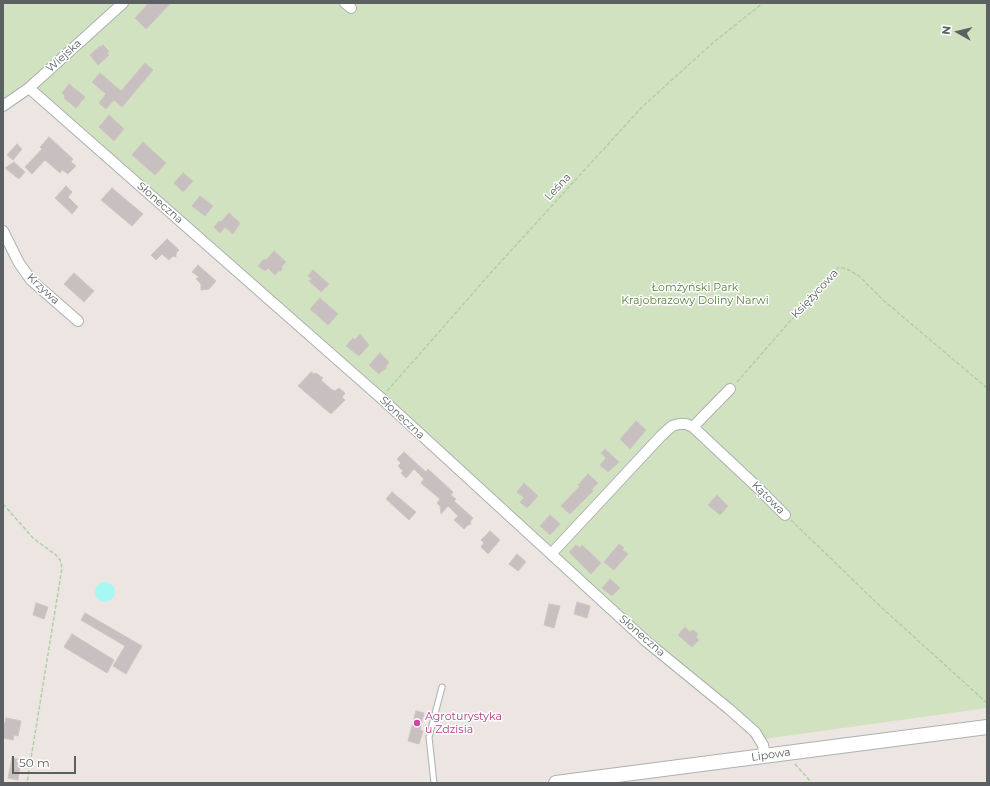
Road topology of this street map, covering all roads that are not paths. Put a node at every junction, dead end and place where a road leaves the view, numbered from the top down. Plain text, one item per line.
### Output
1 (123, 3) edge
2 (29, 88) junction
3 (3, 106) edge
4 (3, 231) edge
5 (78, 321) dead end
6 (730, 389) road end
7 (693, 427) junction
8 (785, 515) road end
9 (552, 553) junction
10 (442, 687) dead end
11 (987, 727) edge
12 (765, 756) junction
13 (434, 783) edge
14 (556, 783) edge

1 - 2 street, Wiejska
2 - 3 street, Wiejska
2 - 9 street, Słoneczna
4 - 5 street, Krzywa
6 - 7 street
7 - 8 street, Kątowa
7 - 9 street
9 - 12 street, Słoneczna
10 - 13 lane
11 - 12 main road, Lipowa
12 - 14 main road, Lipowa

